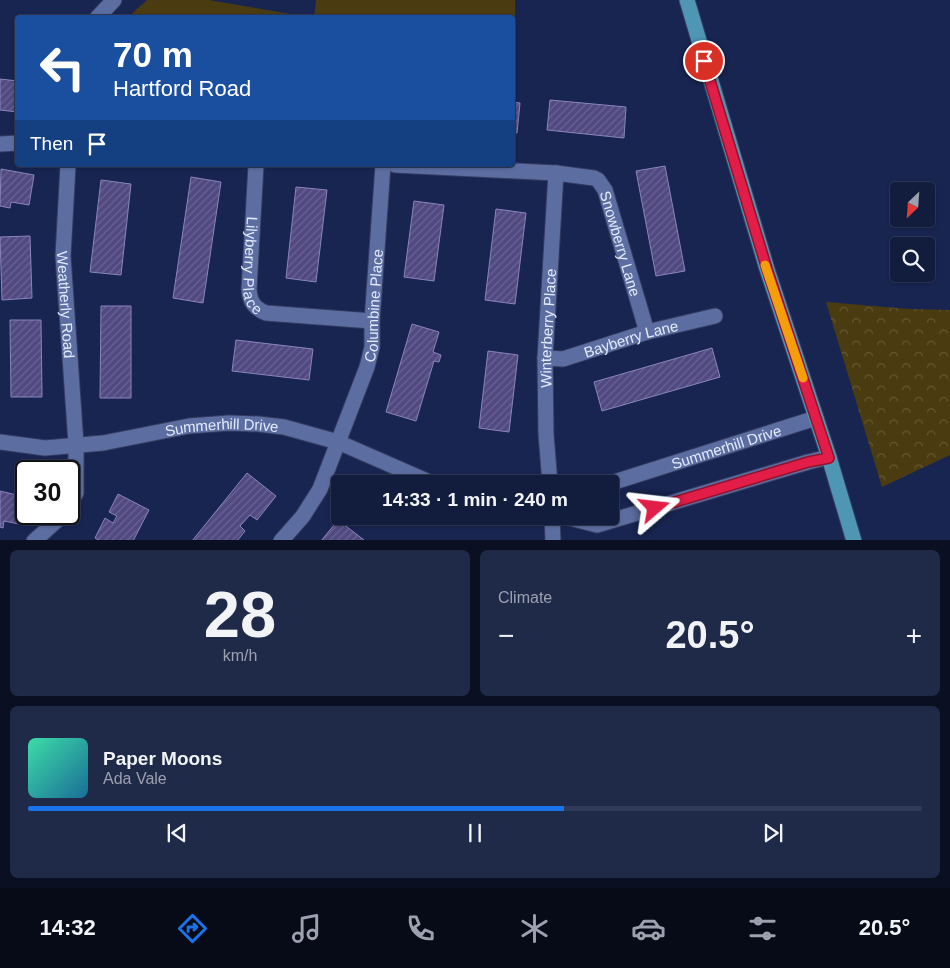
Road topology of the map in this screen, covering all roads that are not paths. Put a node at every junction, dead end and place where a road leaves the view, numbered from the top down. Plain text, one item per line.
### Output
1 (114, 0) edge
2 (687, 0) edge
3 (100, 15) edge
4 (0, 144) edge
5 (15, 144) edge
6 (68, 167) edge
7 (256, 167) edge
8 (383, 167) edge
9 (435, 167) edge
10 (556, 173) junction
11 (716, 316) dead end
12 (372, 321) junction
13 (647, 332) junction
14 (545, 358) junction
15 (816, 418) junction
16 (0, 442) edge
17 (338, 442) junction
18 (76, 444) junction
19 (829, 458) junction
20 (76, 460) edge
21 (413, 475) edge
22 (549, 475) edge
23 (619, 481) edge
24 (619, 518) edge
25 (51, 525) edge
26 (552, 525) edge
27 (34, 540) edge
28 (281, 540) edge
29 (553, 540) edge
30 (854, 540) edge

1 - 3 street
2 - 15 main road
4 - 5 street
6 - 18 street, Weatherly Road
7 - 12 street, Lilyberry Place
8 - 12 street, Columbine Place
9 - 10 street, Snowberry Lane
10 - 13 street, Snowberry Lane
10 - 14 street, Winterberry Place
11 - 13 street, Bayberry Lane
12 - 17 street, Columbine Place
13 - 14 street, Bayberry Lane
14 - 22 street, Winterberry Place
15 - 19 main road
15 - 23 street, Summerhill Drive
16 - 18 street, Summerhill Drive
17 - 18 street, Summerhill Drive
17 - 21 street, Summerhill Drive
17 - 28 street, Columbine Place
18 - 20 street, Weatherly Road
19 - 24 street
19 - 30 main road
25 - 27 street
26 - 29 street

